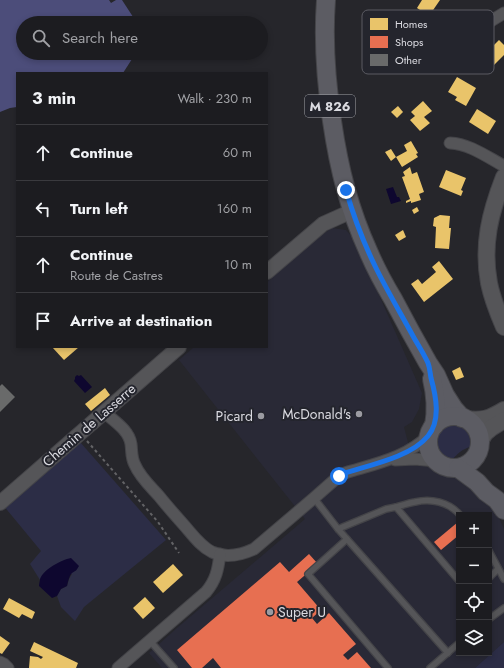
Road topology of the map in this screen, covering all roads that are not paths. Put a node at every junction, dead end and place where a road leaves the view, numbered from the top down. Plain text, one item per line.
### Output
1 (326, 0) edge
2 (504, 13) edge
3 (494, 19) edge
4 (450, 143) dead end
5 (504, 166) edge
6 (504, 177) edge
7 (352, 211) junction
8 (268, 271) edge
9 (504, 327) edge
10 (178, 348) edge
11 (428, 363) junction
12 (504, 410) edge
13 (104, 412) junction
14 (464, 419) junction
15 (504, 420) edge
16 (431, 430) junction
17 (479, 447) junction
18 (388, 460) junction
19 (436, 461) junction
20 (458, 468) junction
21 (314, 498) junction
22 (0, 503) edge
23 (500, 505) edge
24 (396, 507) junction
25 (457, 512) edge
26 (338, 529) junction
27 (347, 539) junction
28 (220, 554) junction
29 (492, 558) edge
30 (498, 569) junction
31 (492, 575) edge
32 (456, 576) edge
33 (504, 579) edge
34 (504, 608) edge
35 (492, 616) edge
36 (150, 641) junction
37 (456, 646) edge
38 (448, 653) junction
39 (0, 662) edge
40 (8, 668) edge
41 (118, 668) edge
42 (174, 668) edge
43 (388, 668) edge
44 (430, 668) edge

1 - 7 main road, M 826
2 - 3 street
4 - 5 street
6 - 9 main road
7 - 8 street
7 - 11 main road, M 826
10 - 13 street, Chemin de Lasserre
11 - 14 main road, M 826
11 - 16 main road, M 826
12 - 14 main road
13 - 22 street, Chemin de Lasserre
13 - 28 street
14 - 16 main road
14 - 17 main road
15 - 17 main road
16 - 18 street
16 - 19 main road
17 - 20 main road
17 - 23 main road
18 - 19 street
18 - 21 street
19 - 20 main road
20 - 23 main road
21 - 26 lane
21 - 28 street
24 - 25 lane
24 - 26 lane
24 - 32 lane
26 - 27 lane
27 - 38 lane
27 - 43 lane
28 - 36 street
29 - 30 lane
30 - 31 lane
30 - 33 lane
34 - 35 lane
36 - 41 street
36 - 42 lane
37 - 38 lane
38 - 44 lane
39 - 40 street

